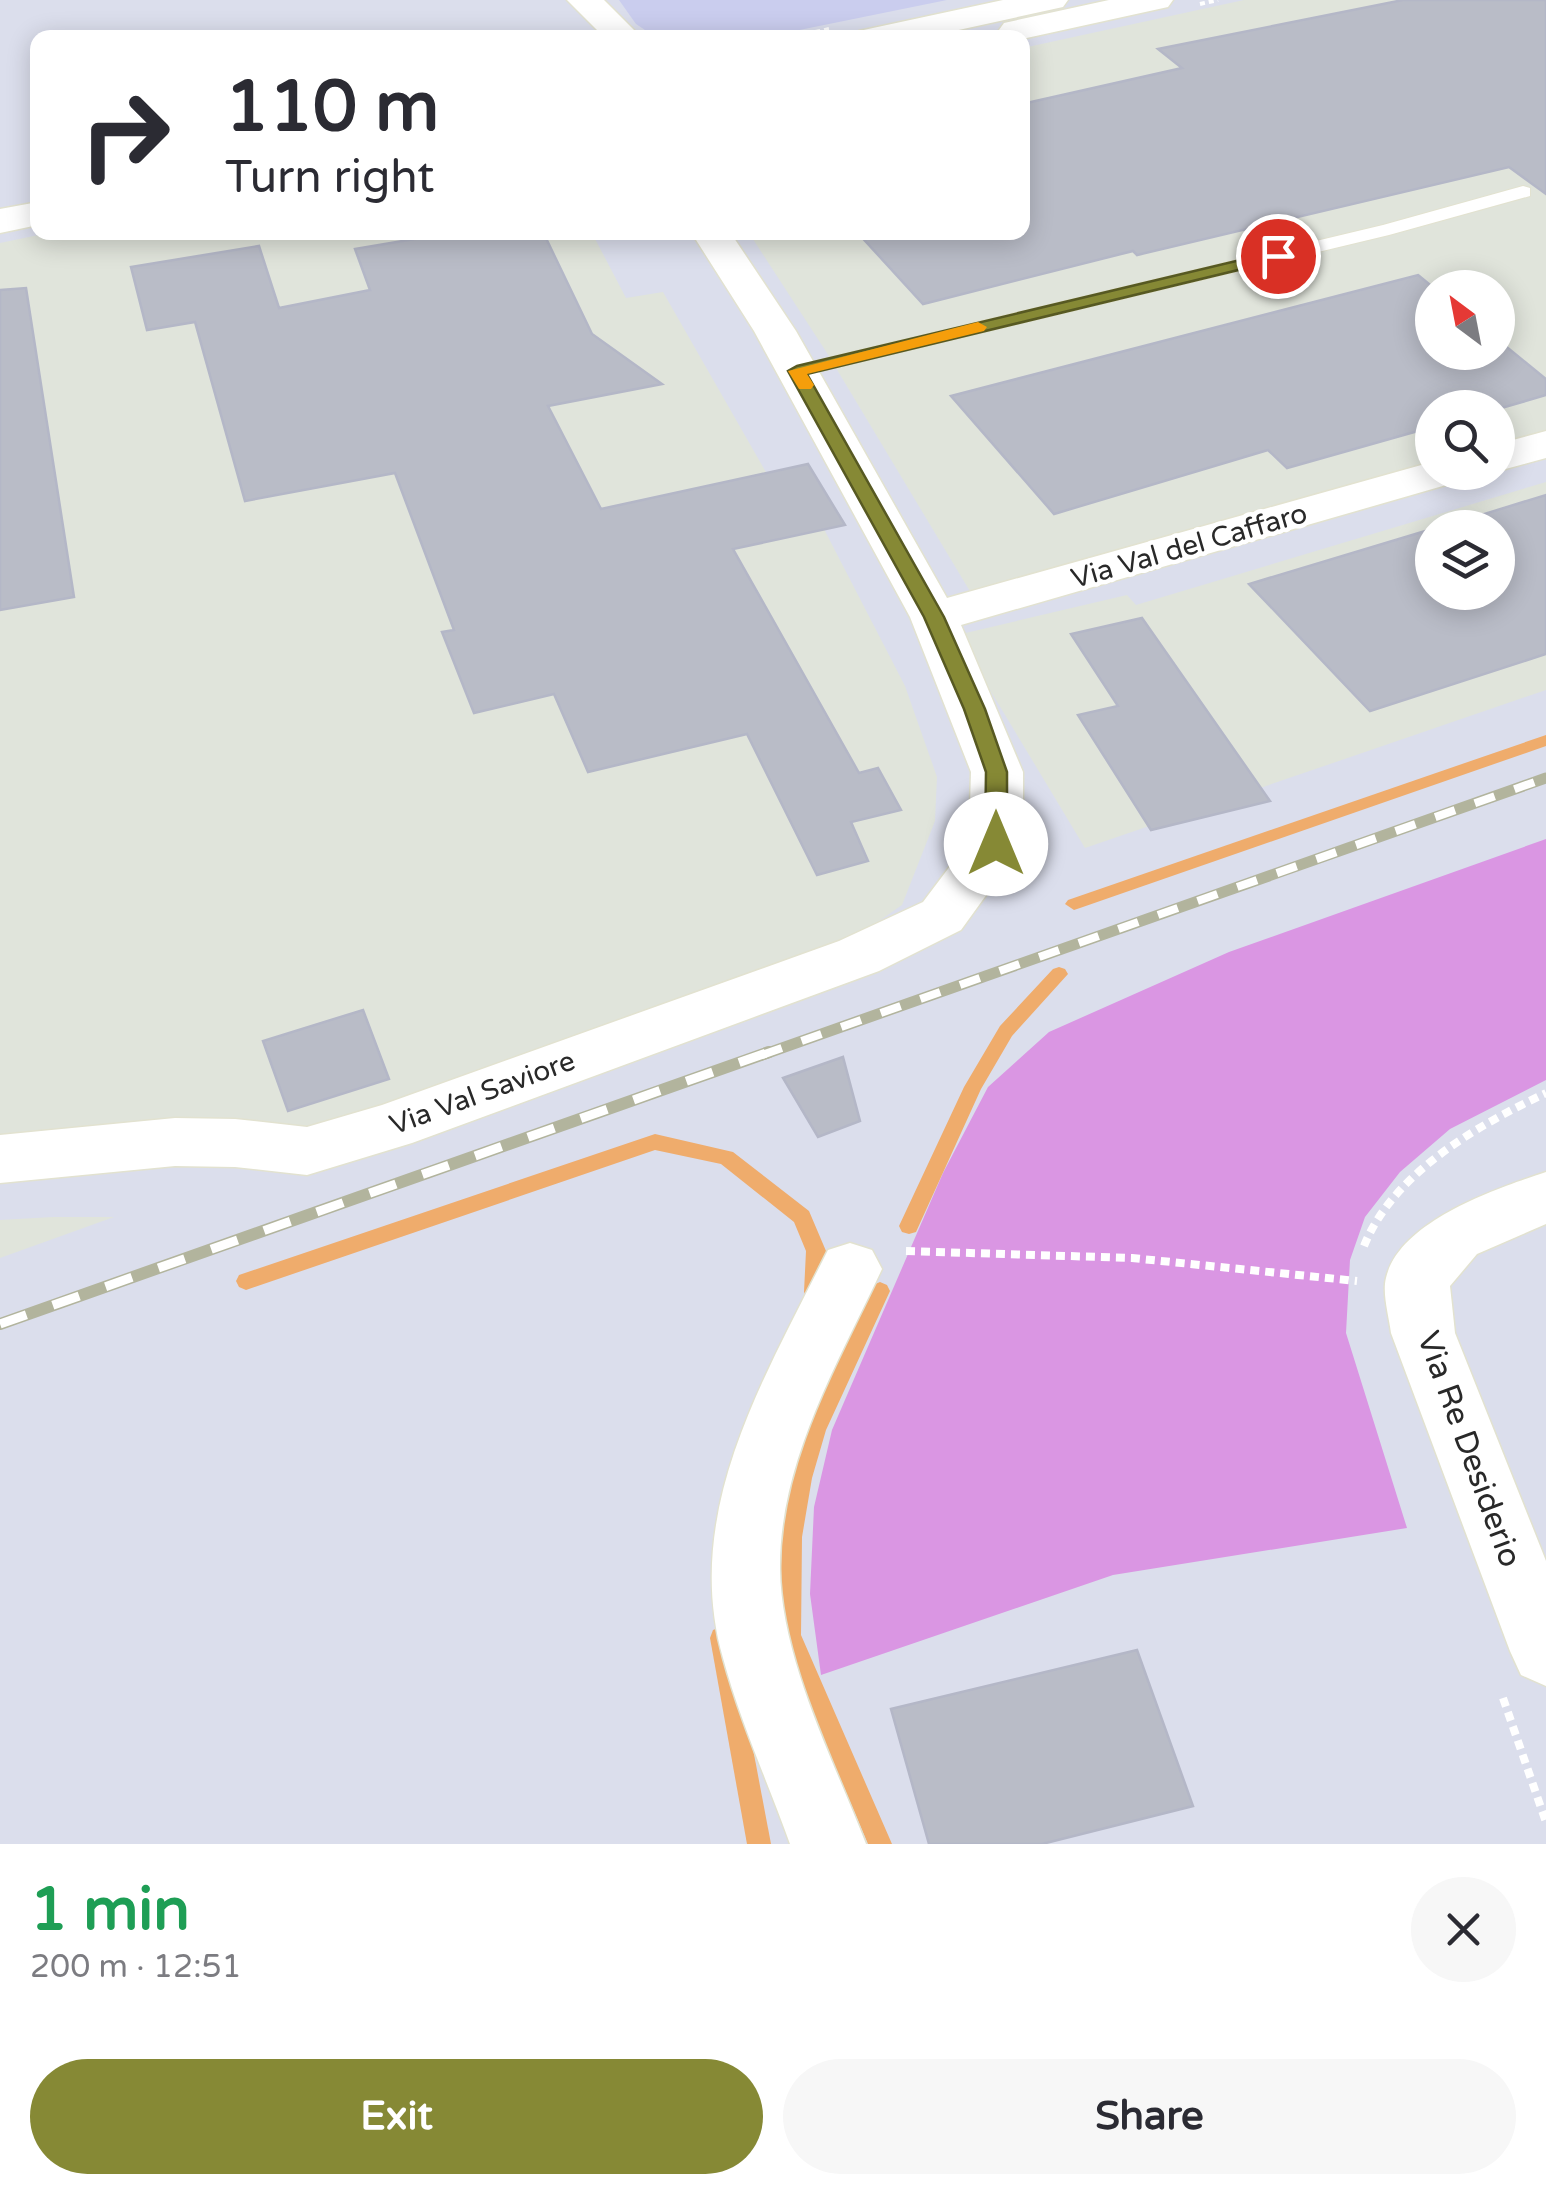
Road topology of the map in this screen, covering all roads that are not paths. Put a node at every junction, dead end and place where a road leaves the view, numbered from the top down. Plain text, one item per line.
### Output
1 (581, 0) edge
2 (1051, 0) edge
3 (1156, 0) edge
4 (583, 30) edge
5 (615, 30) edge
6 (909, 30) edge
7 (1016, 30) edge
8 (1524, 192) dead end
9 (30, 215) edge
10 (0, 221) edge
11 (715, 240) edge
12 (797, 371) junction
13 (1546, 444) edge
14 (1515, 453) edge
15 (1415, 480) edge
16 (934, 617) junction
17 (0, 1159) edge
18 (1546, 1198) edge
19 (850, 1269) road end
20 (1546, 1651) edge
21 (828, 1844) edge

1 - 4 street
1 - 5 street
2 - 6 street
3 - 7 street
8 - 12 lane
9 - 10 street
11 - 12 street
12 - 16 street
13 - 14 street
15 - 16 street, Via Val del Caffaro
16 - 17 street, Via Val Saviore
18 - 20 street, Via Re Desiderio
19 - 21 street

